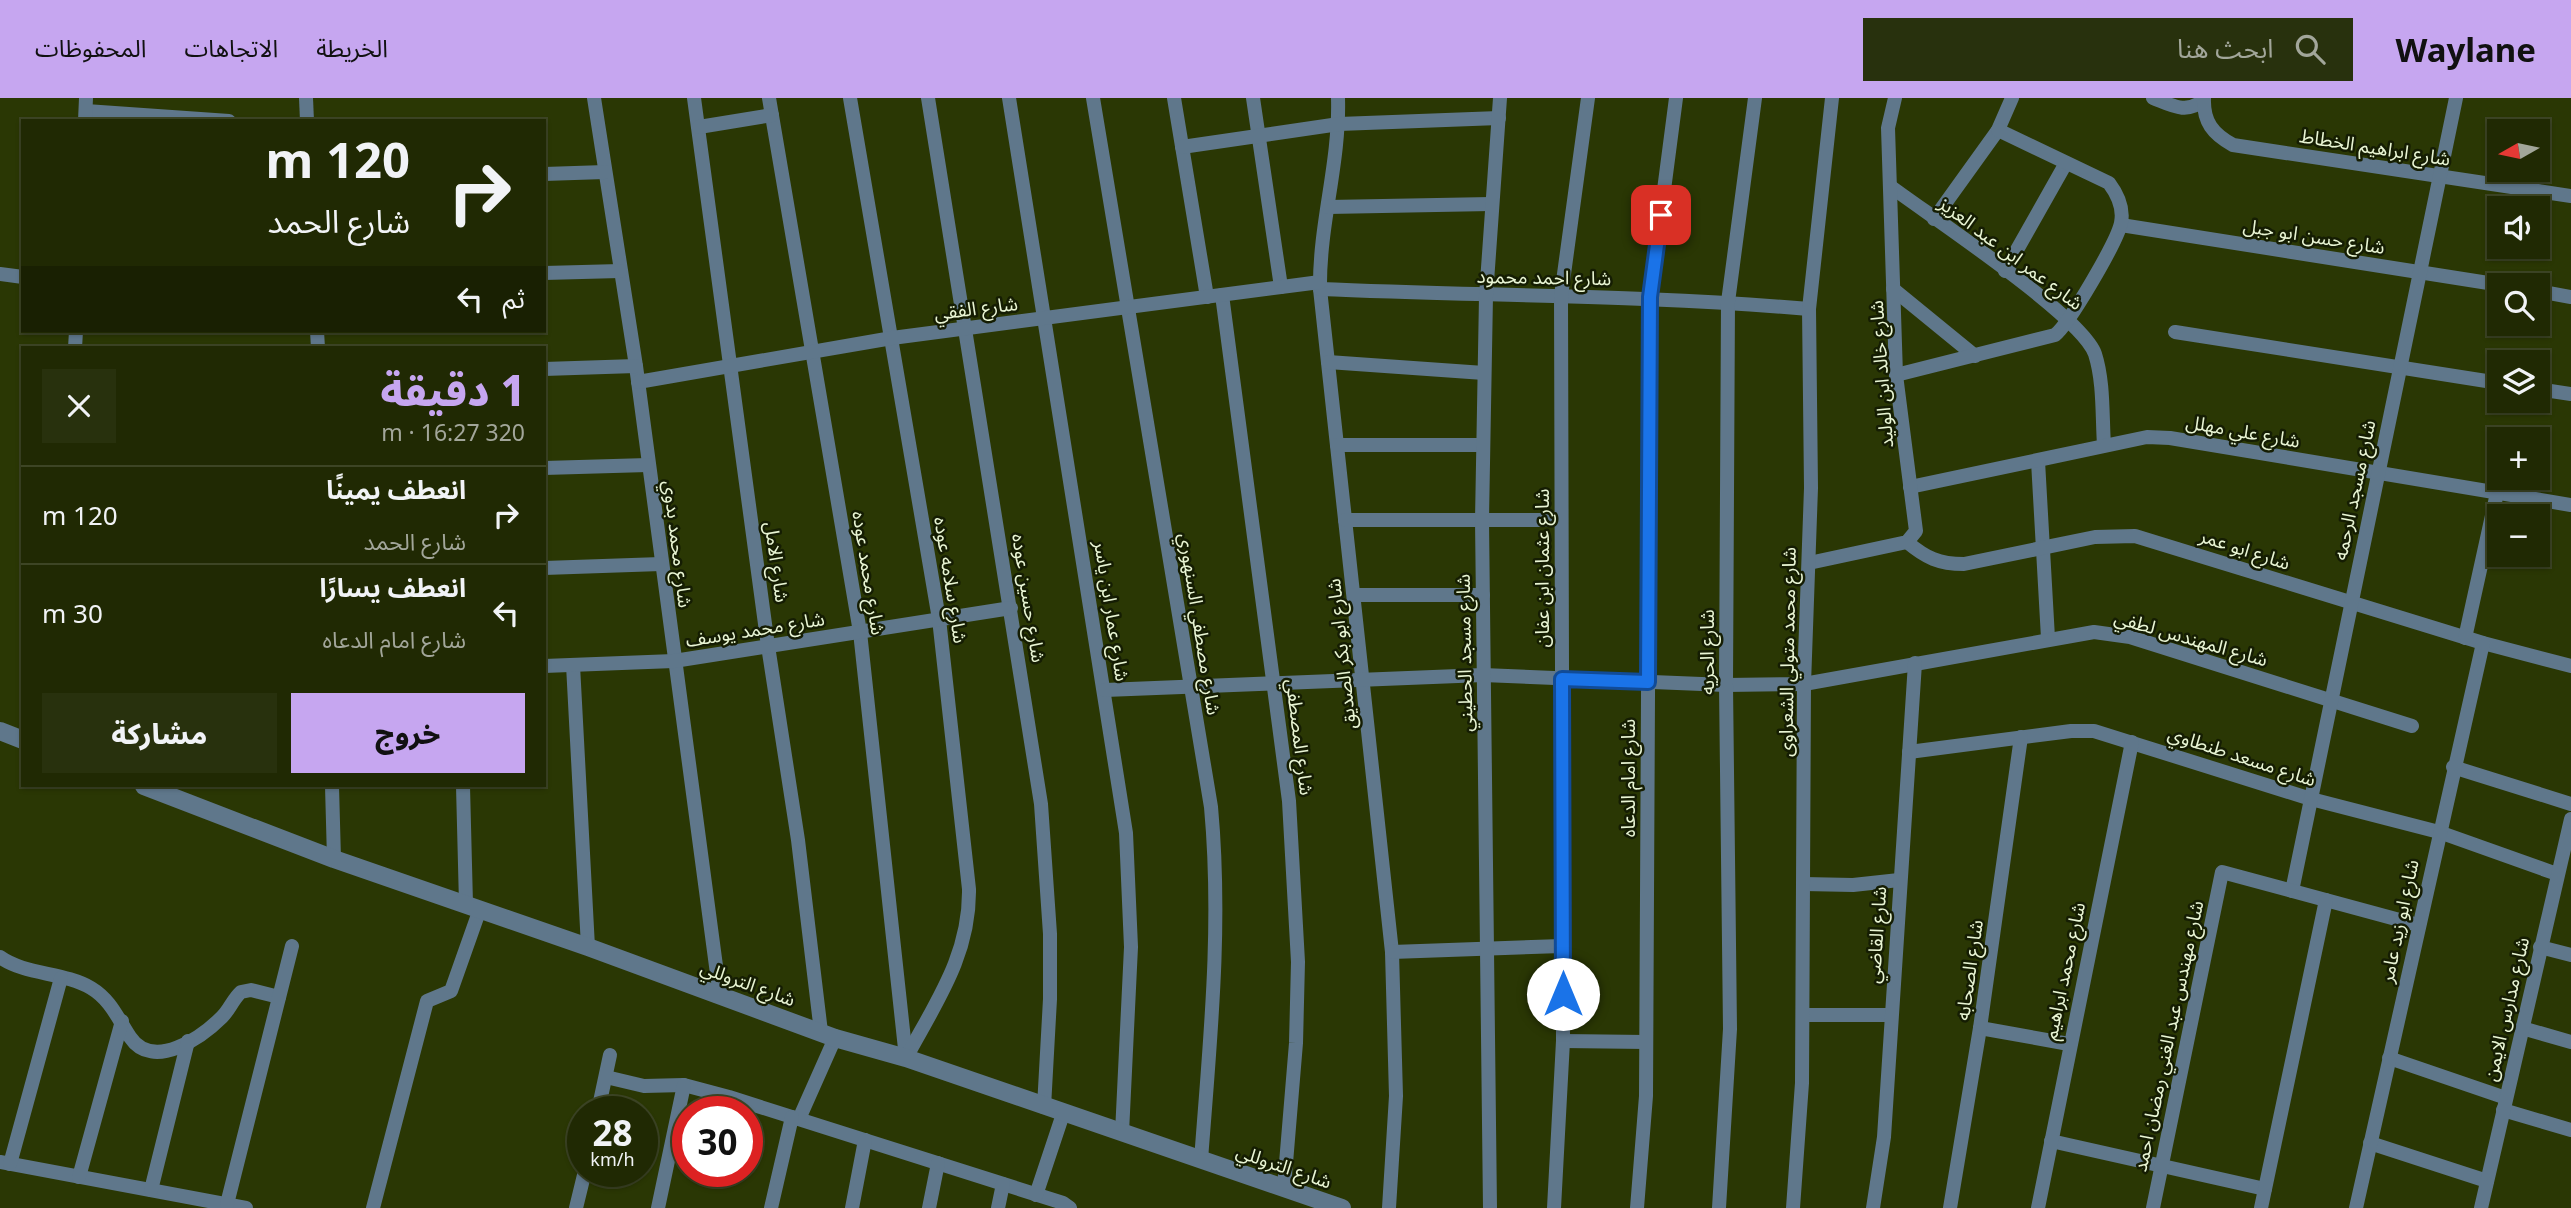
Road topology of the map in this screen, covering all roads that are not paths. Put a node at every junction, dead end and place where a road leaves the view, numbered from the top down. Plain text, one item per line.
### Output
1 (306, 98) edge
2 (594, 98) edge
3 (694, 98) edge
4 (769, 98) edge
5 (850, 98) edge
6 (928, 98) edge
7 (1009, 98) edge
8 (1094, 98) edge
9 (1174, 98) edge
10 (1254, 98) edge
11 (1338, 98) edge
12 (1500, 98) edge
13 (1588, 98) edge
14 (1676, 98) edge
15 (1755, 98) edge
16 (1832, 98) edge
17 (1895, 98) edge
18 (2012, 98) edge
19 (2153, 98) edge
20 (2456, 98) edge
21 (2204, 99) edge
22 (86, 110) edge
23 (772, 115) junction
24 (1499, 118) junction
25 (203, 119) edge
26 (307, 119) edge
27 (1339, 124) junction
28 (699, 127) junction
29 (1998, 130) junction
30 (1261, 135) junction
31 (1182, 147) junction
32 (2066, 163) junction
33 (605, 172) junction
34 (546, 174) edge
35 (2440, 176) junction
36 (1890, 186) junction
37 (2571, 197) edge
38 (1491, 204) junction
39 (1328, 207) junction
40 (1934, 219) junction
41 (2121, 225) junction
42 (620, 271) junction
43 (2005, 271) junction
44 (2420, 272) junction
45 (546, 273) edge
46 (0, 274) edge
47 (21, 277) edge
48 (2487, 283) edge
49 (1320, 286) junction
50 (1281, 287) junction
51 (1894, 289) junction
52 (2550, 293) edge
53 (1222, 295) junction
54 (1486, 296) junction
55 (1561, 296) junction
56 (1207, 297) junction
57 (1650, 297) junction
58 (2571, 297) edge
59 (1728, 302) junction
60 (1129, 307) junction
61 (1809, 309) junction
62 (1045, 318) junction
63 (2069, 320) junction
64 (966, 328) junction
65 (2175, 332) dead end
66 (892, 338) junction
67 (814, 353) junction
68 (1975, 356) junction
69 (1328, 362) junction
70 (636, 366) junction
71 (731, 366) junction
72 (2399, 368) junction
73 (546, 369) edge
74 (1484, 373) junction
75 (1896, 376) junction
76 (2487, 381) edge
77 (638, 382) junction
78 (2550, 391) edge
79 (2571, 394) edge
80 (1337, 445) junction
81 (1483, 445) junction
82 (2104, 445) junction
83 (2038, 461) junction
84 (648, 465) junction
85 (546, 468) edge
86 (2377, 474) junction
87 (1910, 487) junction
88 (2497, 493) junction
89 (2571, 505) edge
90 (1345, 520) junction
91 (1482, 520) junction
92 (1561, 520) junction
93 (1907, 542) junction
94 (2043, 548) junction
95 (1808, 563) junction
96 (662, 564) junction
97 (546, 568) edge
98 (1483, 595) junction
99 (1354, 596) junction
100 (2351, 603) junction
101 (1011, 608) junction
102 (939, 619) junction
103 (860, 632) junction
104 (2048, 638) junction
105 (2465, 638) junction
106 (2483, 643) junction
107 (768, 646) junction
108 (674, 661) junction
109 (1915, 663) junction
110 (573, 665) junction
111 (546, 666) edge
112 (2571, 666) edge
113 (1483, 675) junction
114 (1562, 679) junction
115 (1363, 681) junction
116 (1648, 682) junction
117 (1274, 684) junction
118 (1804, 684) junction
119 (1726, 685) junction
120 (1191, 687) junction
121 (1105, 690) junction
122 (2331, 700) junction
123 (2412, 726) dead end
124 (0, 731) edge
125 (2021, 737) junction
126 (21, 739) edge
127 (2132, 741) junction
128 (1909, 752) junction
129 (2453, 767) junction
130 (147, 787) edge
131 (332, 787) edge
132 (463, 787) edge
133 (2311, 799) junction
134 (2571, 804) edge
135 (2571, 819) edge
136 (2439, 832) junction
137 (334, 859) junction
138 (2563, 866) edge
139 (1899, 880) junction
140 (1804, 884) junction
141 (2292, 891) junction
142 (2326, 900) junction
143 (473, 906) junction
144 (2418, 925) junction
145 (292, 946) dead end
146 (1562, 946) junction
147 (588, 947) junction
148 (2540, 947) junction
149 (1486, 949) junction
150 (1392, 952) junction
151 (2571, 955) edge
152 (0, 957) edge
153 (61, 978) junction
154 (720, 996) junction
155 (279, 997) junction
156 (1803, 1015) junction
157 (1890, 1015) junction
158 (122, 1021) junction
159 (1980, 1028) junction
160 (2522, 1028) junction
161 (828, 1035) junction
162 (188, 1041) junction
163 (1563, 1041) junction
164 (1646, 1042) junction
165 (2571, 1042) edge
166 (2069, 1044) junction
167 (610, 1055) dead end
168 (906, 1058) junction
169 (2389, 1058) junction
170 (606, 1077) junction
171 (684, 1084) junction
172 (602, 1096) edge
173 (2505, 1104) junction
174 (1044, 1107) junction
175 (1063, 1114) junction
176 (796, 1118) junction
177 (2571, 1130) edge
178 (1122, 1133) junction
179 (865, 1140) junction
180 (2051, 1140) junction
181 (2370, 1143) junction
182 (1201, 1160) junction
183 (5, 1163) edge
184 (938, 1163) junction
185 (2160, 1166) junction
186 (79, 1177) junction
187 (2487, 1181) junction
188 (1003, 1184) junction
189 (581, 1187) edge
190 (1284, 1187) junction
191 (2264, 1189) junction
192 (151, 1190) junction
193 (1036, 1195) junction
194 (205, 1204) edge
195 (226, 1204) junction
196 (246, 1208) edge
197 (373, 1208) edge
198 (576, 1208) edge
199 (658, 1208) edge
200 (771, 1208) edge
201 (852, 1208) edge
202 (929, 1208) edge
203 (998, 1208) edge
204 (1070, 1208) edge
205 (1342, 1208) edge
206 (1389, 1208) edge
207 (1490, 1208) edge
208 (1554, 1208) edge
209 (1637, 1208) edge
210 (1719, 1208) edge
211 (1793, 1208) edge
212 (1873, 1208) edge
213 (1950, 1208) edge
214 (2038, 1208) edge
215 (2153, 1208) edge
216 (2261, 1208) edge
217 (2356, 1208) edge
218 (2481, 1208) edge

1 - 26 street
2 - 33 street, شارع محمد بدوي
3 - 28 street, شارع الامل
4 - 23 street, شارع محمد عوده
5 - 66 street, شارع سلامه عوده
6 - 64 street, شارع حسين عوده
7 - 62 street, شارع عمار ابن ياسر
8 - 60 street, شارع مصطفي السنهوري
9 - 31 street
10 - 30 street
11 - 27 street, شارع ابو بكر الصديق
12 - 24 street, شارع مسجد الحطيني
13 - 55 street, شارع عثمان ابن عفان
14 - 57 street, شارع امام الدعاه
15 - 59 street, شارع الحريه
16 - 61 street, شارع محمد متولي الشعراوى
17 - 36 street, شارع خالد ابن الوليد
18 - 29 street
19 - 21 street
20 - 35 street, شارع مسجد الرحمه
21 - 35 street, شارع ابراهيم الخطاط
22 - 25 street
23 - 28 street
23 - 67 street, شارع محمد عوده
24 - 27 street
24 - 38 street, شارع مسجد الحطيني
27 - 30 street
27 - 39 street, شارع ابو بكر الصديق
28 - 71 street, شارع الامل
29 - 32 street
29 - 40 street
30 - 31 street
30 - 50 street
31 - 56 street
32 - 41 street
32 - 43 street
33 - 34 street
33 - 42 street, شارع محمد بدوي
35 - 37 street, شارع ابراهيم الخطاط
35 - 44 street, شارع مسجد الرحمه
36 - 40 street, شارع عمر ابن عبد العزيز
36 - 51 street, شارع خالد ابن الوليد
38 - 39 street
38 - 54 street, شارع مسجد الحطيني
39 - 49 street, شارع ابو بكر الصديق
40 - 43 street, شارع عمر ابن عبد العزيز
41 - 44 street, شارع حسن ابو جبل
41 - 63 street
42 - 45 street
42 - 70 street, شارع محمد بدوي
43 - 63 street, شارع عمر ابن عبد العزيز
44 - 48 street, شارع حسن ابو جبل
44 - 72 street, شارع مسجد الرحمه
46 - 47 street
49 - 50 street, شارع الفقي
49 - 54 street, شارع احمد محمود
49 - 69 street, شارع ابو بكر الصديق
50 - 53 street, شارع الفقي
51 - 68 street
51 - 75 street, شارع خالد ابن الوليد
52 - 58 street
53 - 56 street, شارع الفقي
53 - 117 street, شارع المصطفي
54 - 55 street, شارع احمد محمود
54 - 74 street, شارع مسجد الحطيني
55 - 57 street, شارع احمد محمود
55 - 92 street, شارع عثمان ابن عفان
56 - 60 street, شارع الفقي
57 - 59 street, شارع احمد محمود
57 - 116 street, شارع امام الدعاه
59 - 61 street, شارع احمد محمود
59 - 119 street, شارع الحريه
60 - 62 street, شارع الفقي
60 - 120 street, شارع مصطفي السنهوري
61 - 95 street, شارع محمد متولي الشعراوى
62 - 64 street, شارع الفقي
62 - 121 street, شارع عمار ابن ياسر
63 - 68 street
63 - 82 street, شارع عمر ابن عبد العزيز
64 - 66 street, شارع الفقي
64 - 101 street, شارع حسين عوده
65 - 72 street
66 - 67 street, شارع الفقي
66 - 102 street, شارع سلامه عوده
67 - 71 street, شارع الفقي
67 - 103 street, شارع محمد عوده
68 - 75 street
69 - 74 street
69 - 80 street, شارع ابو بكر الصديق
70 - 73 street
70 - 77 street, شارع محمد بدوي
71 - 77 street, شارع الفقي
71 - 107 street, شارع الامل
72 - 76 street
72 - 86 street, شارع مسجد الرحمه
74 - 81 street, شارع مسجد الحطيني
75 - 87 street, شارع خالد ابن الوليد
77 - 84 street, شارع محمد بدوي
78 - 79 street
80 - 81 street
80 - 90 street, شارع ابو بكر الصديق
81 - 91 street, شارع مسجد الحطيني
82 - 83 street, شارع علي مهلل
82 - 86 street, شارع علي مهلل
83 - 87 street, شارع علي مهلل
83 - 94 street
84 - 85 street
84 - 96 street, شارع محمد بدوي
86 - 88 street, شارع علي مهلل
86 - 100 street, شارع مسجد الرحمه
87 - 93 street, شارع خالد ابن الوليد
88 - 89 street, شارع علي مهلل
88 - 105 street
90 - 91 street
90 - 99 street, شارع ابو بكر الصديق
91 - 92 street
91 - 98 street, شارع مسجد الحطيني
92 - 114 street, شارع عثمان ابن عفان
93 - 94 street, شارع ابو عمر
93 - 95 street
94 - 100 street, شارع ابو عمر
94 - 104 street
95 - 118 street, شارع محمد متولي الشعراوى
96 - 97 street
96 - 108 street, شارع محمد بدوي
98 - 99 street
98 - 113 street, شارع مسجد الحطيني
99 - 115 street, شارع ابو بكر الصديق
100 - 105 street, شارع ابو عمر
100 - 122 street, شارع مسجد الرحمه
101 - 102 street, شارع محمد يوسف
101 - 174 street, شارع حسين عوده
102 - 103 street, شارع محمد يوسف
102 - 168 street, شارع سلامه عوده
103 - 107 street, شارع محمد يوسف
103 - 168 street, شارع محمد عوده
104 - 109 street, شارع المهندس لطفي
104 - 122 street, شارع المهندس لطفي
105 - 106 street, شارع ابو عمر
106 - 112 street, شارع ابو عمر
106 - 129 street, شارع ابو زيد عامر
107 - 108 street, شارع محمد يوسف
107 - 161 street, شارع الامل
108 - 110 street, شارع محمد يوسف
108 - 154 street, شارع محمد بدوي
109 - 118 street, شارع المهندس لطفي
109 - 128 street, شارع القاضي
110 - 111 street, شارع محمد يوسف
110 - 147 street
113 - 114 street, شارع المهندس لطفي
113 - 115 street, شارع المهندس لطفي
113 - 149 street, شارع مسجد الحطيني
114 - 116 street, شارع المهندس لطفي
114 - 146 street, شارع عثمان ابن عفان
115 - 117 street, شارع المهندس لطفي
115 - 150 street, شارع ابو بكر الصديق
116 - 119 street, شارع المهندس لطفي
116 - 164 street, شارع امام الدعاه
117 - 120 street, شارع المهندس لطفي
117 - 190 street, شارع المصطفي
118 - 119 street, شارع المهندس لطفي
118 - 140 street, شارع محمد متولي الشعراوى
119 - 210 street, شارع الحريه
120 - 121 street, شارع المهندس لطفي
120 - 182 street, شارع مصطفي السنهوري
121 - 178 street, شارع عمار ابن ياسر
122 - 123 street, شارع المهندس لطفي
122 - 133 street, شارع مسجد الرحمه
124 - 126 street
125 - 127 street, شارع مسعد طنطاوي
125 - 128 street, شارع مسعد طنطاوي
125 - 159 street, شارع الصحابه
127 - 133 street, شارع مسعد طنطاوي
127 - 166 street, شارع محمد ابراهيم
128 - 139 street, شارع القاضي
129 - 134 street
129 - 136 street, شارع ابو زيد عامر
130 - 137 street, شارع التروللي
131 - 137 street
132 - 143 street
133 - 136 street, شارع مسعد طنطاوي
133 - 141 street, شارع مسجد الرحمه
135 - 138 street, شارع مدارس الايمن
136 - 138 street, شارع مسعد طنطاوي
136 - 144 street, شارع ابو زيد عامر
137 - 143 street, شارع التروللي
138 - 148 street, شارع مدارس الايمن
139 - 140 street
139 - 157 street, شارع القاضي
140 - 156 street, شارع محمد متولي الشعراوى
141 - 142 street
141 - 185 street, شارع مهندس عبد الغني رمضان احمد
142 - 144 street
142 - 191 street
143 - 147 street, شارع التروللي
143 - 197 street
144 - 169 street, شارع ابو زيد عامر
145 - 155 street
146 - 149 street
146 - 163 street, شارع عثمان ابن عفان
147 - 154 street, شارع التروللي
148 - 151 street
148 - 160 street, شارع مدارس الايمن
149 - 150 street
149 - 207 street, شارع مسجد الحطيني
150 - 206 street, شارع ابو بكر الصديق
152 - 153 street
153 - 158 street
153 - 183 street
154 - 161 street, شارع التروللي
155 - 162 street
155 - 195 street
156 - 157 street
156 - 211 street, شارع محمد متولي الشعراوى
157 - 212 street, شارع القاضي
158 - 162 street
158 - 186 street
159 - 166 street
159 - 213 street, شارع الصحابه
160 - 165 street
160 - 173 street, شارع مدارس الايمن
161 - 168 street, شارع التروللي
161 - 176 street
162 - 192 street
163 - 164 street
163 - 208 street, شارع عثمان ابن عفان
164 - 209 street, شارع امام الدعاه
166 - 180 street, شارع محمد ابراهيم
167 - 170 street
168 - 174 street, شارع التروللي
169 - 173 street
169 - 181 street, شارع ابو زيد عامر
170 - 171 street
170 - 172 street
171 - 176 street
171 - 199 street
173 - 177 street
173 - 187 street, شارع مدارس الايمن
174 - 175 street, شارع التروللي
175 - 178 street, شارع التروللي
175 - 193 street
176 - 179 street
176 - 200 street
178 - 182 street, شارع التروللي
179 - 184 street
179 - 201 street
180 - 185 street
180 - 214 street, شارع محمد ابراهيم
181 - 187 street
181 - 217 street, شارع ابو زيد عامر
182 - 190 street, شارع التروللي
183 - 186 street
184 - 188 street
184 - 202 street
185 - 191 street
185 - 215 street, شارع مهندس عبد الغني رمضان احمد
186 - 192 street
187 - 218 street, شارع مدارس الايمن
188 - 193 street
188 - 203 street
189 - 198 street
190 - 205 street, شارع التروللي
191 - 216 street
192 - 194 street
193 - 204 street
194 - 195 street
195 - 196 street

